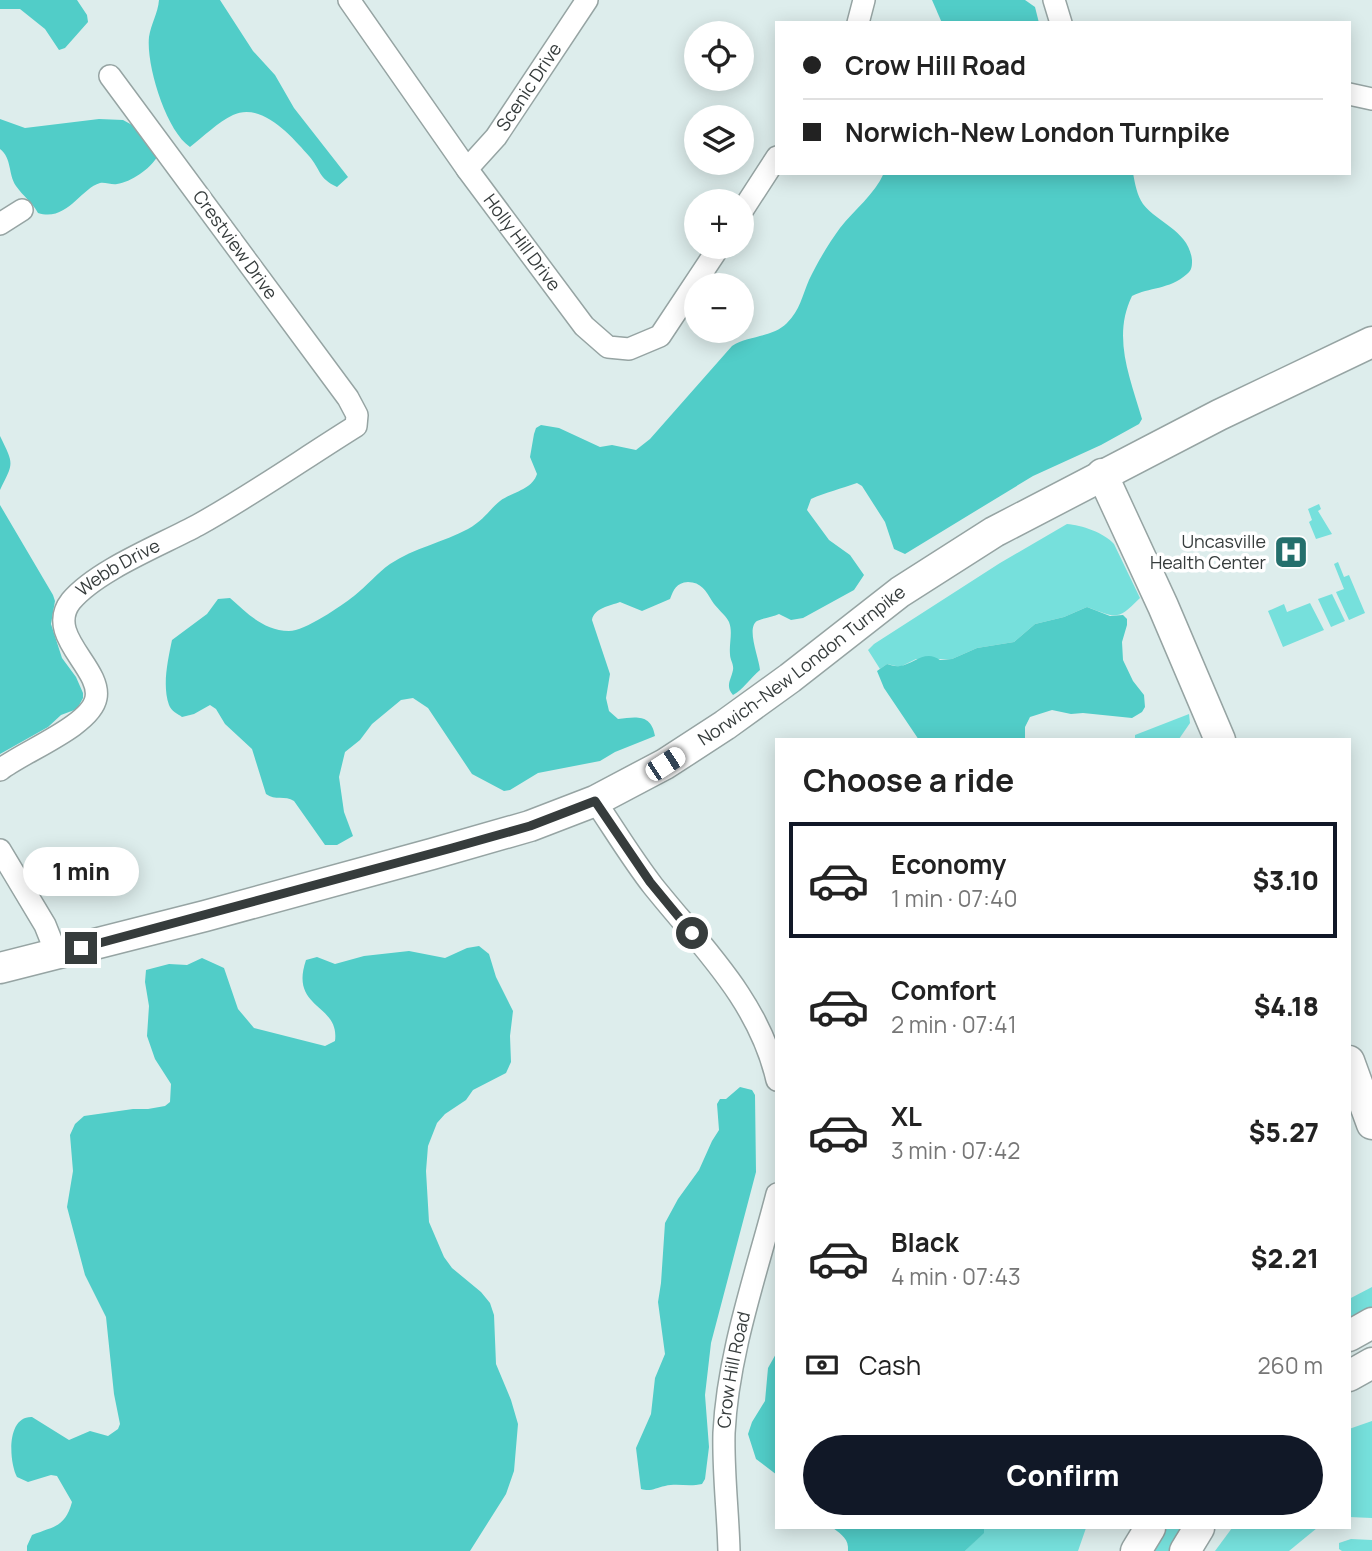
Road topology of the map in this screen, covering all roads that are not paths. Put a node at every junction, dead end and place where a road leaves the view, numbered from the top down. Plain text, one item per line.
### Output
1 (349, 0) edge
2 (587, 0) edge
3 (864, 0) edge
4 (1054, 0) edge
5 (859, 21) edge
6 (1059, 21) edge
7 (110, 76) dead end
8 (1351, 94) edge
9 (1372, 99) edge
10 (775, 160) edge
11 (467, 169) junction
12 (754, 192) edge
13 (22, 210) dead end
14 (0, 224) edge
15 (711, 259) edge
16 (1372, 342) edge
17 (356, 415) joint
18 (1102, 474) junction
19 (1219, 738) edge
20 (0, 770) edge
21 (595, 801) junction
22 (0, 850) edge
23 (57, 954) junction
24 (0, 968) edge
25 (1351, 1066) edge
26 (775, 1074) edge
27 (1372, 1124) edge
28 (775, 1202) edge
29 (1372, 1323) edge
30 (1351, 1335) edge
31 (1372, 1363) edge
32 (1351, 1376) edge
33 (1149, 1529) edge
34 (1198, 1529) edge
35 (729, 1551) edge
36 (1136, 1551) edge
37 (1185, 1551) edge

1 - 11 street, Holly Hill Drive
2 - 11 street, Scenic Drive
3 - 5 street
4 - 6 street
7 - 17 street, Crestview Drive
8 - 9 street
10 - 12 street
11 - 15 street, Holly Hill Drive
13 - 14 street
16 - 18 main road, Norwich-New London Turnpike
17 - 20 street, Webb Drive
18 - 19 main road
18 - 21 main road, Norwich-New London Turnpike
21 - 23 main road, Norwich-New London Turnpike
21 - 26 street
22 - 23 street
23 - 24 main road, Norwich-New London Turnpike
25 - 27 main road
28 - 35 street, Crow Hill Road
29 - 30 main road
31 - 32 main road
33 - 36 main road
34 - 37 main road

